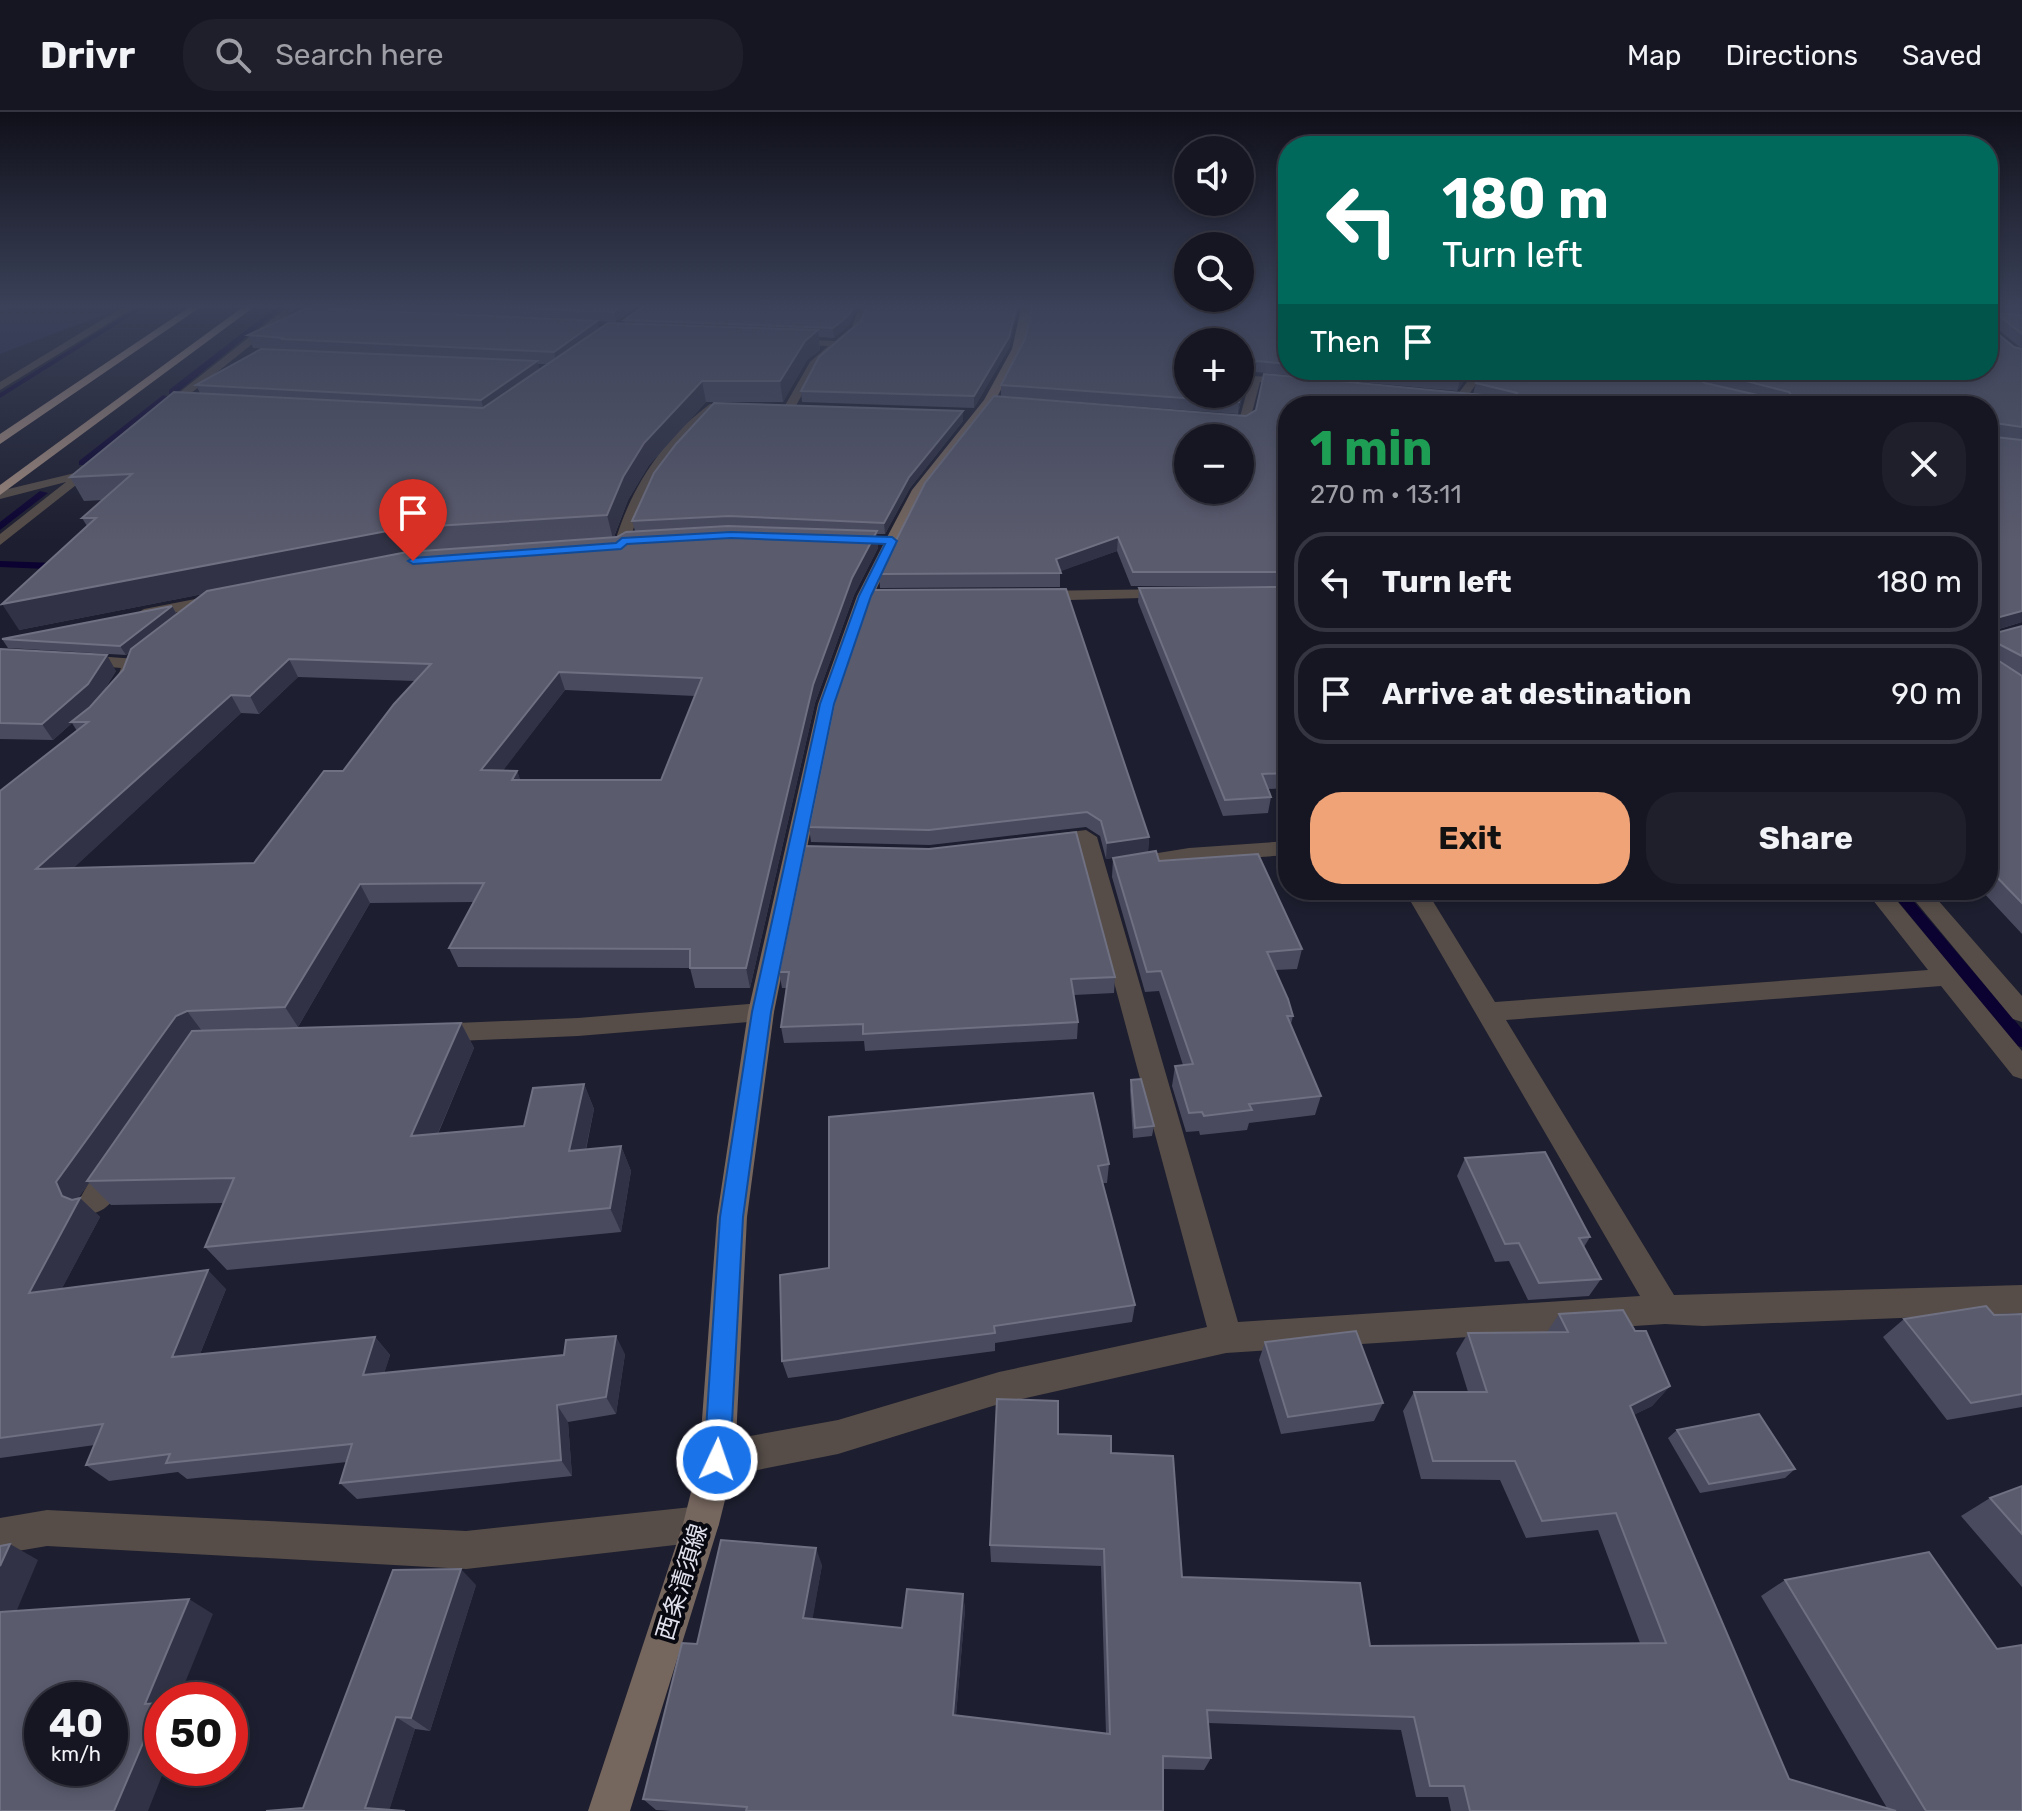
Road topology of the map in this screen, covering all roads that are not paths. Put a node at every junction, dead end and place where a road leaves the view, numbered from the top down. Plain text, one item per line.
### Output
1 (62, 383) edge
2 (83, 383) edge
3 (147, 383) edge
4 (197, 383) edge
5 (803, 383) edge
6 (997, 383) edge
7 (1254, 383) edge
8 (170, 405) junction
9 (186, 406) edge
10 (728, 407) edge
11 (774, 409) edge
12 (789, 409) junction
13 (804, 410) edge
14 (13, 416) dead end
15 (1201, 417) edge
16 (146, 424) edge
17 (0, 440) edge
18 (110, 453) edge
19 (86, 472) junction
20 (0, 493) edge
21 (0, 541) edge
22 (579, 549) edge
23 (1195, 594) edge
24 (242, 595) edge
25 (1015, 597) edge
26 (211, 601) junction
27 (121, 618) edge
28 (174, 630) edge
29 (149, 649) edge
30 (58, 659) edge
31 (131, 663) junction
32 (113, 697) edge
33 (1023, 845) edge
34 (1278, 849) edge
35 (796, 852) junction
36 (823, 852) edge
37 (1097, 870) junction
38 (1421, 900) edge
39 (1884, 900) edge
40 (1926, 900) edge
41 (1949, 977) junction
42 (761, 1012) junction
43 (1488, 1012) junction
44 (2022, 1013) edge
45 (412, 1034) edge
46 (2022, 1069) edge
47 (127, 1153) edge
48 (93, 1203) edge
49 (2022, 1299) edge
50 (1665, 1309) junction
51 (1226, 1338) junction
52 (717, 1460) junction
53 (701, 1524) junction
54 (0, 1536) edge
55 (609, 1811) edge

1 - 14 highway
2 - 17 highway
3 - 20 highway
4 - 8 street
5 - 12 street
6 - 35 main road, 西条清須線
7 - 15 street
8 - 9 street
8 - 16 street
10 - 22 street
11 - 12 street
12 - 13 street
18 - 19 street
19 - 20 street
19 - 21 street
23 - 25 street
24 - 26 street
26 - 27 street
26 - 28 street
29 - 31 street
30 - 31 street
31 - 32 street
33 - 37 street
34 - 37 street
35 - 36 street
35 - 42 main road, 西条清須線
37 - 51 street
38 - 43 street
39 - 41 street
40 - 44 street
41 - 43 street
41 - 46 street
42 - 45 street
42 - 52 main road, 西条清須線
43 - 50 street
47 - 48 street
49 - 50 street
50 - 51 street
51 - 52 street
52 - 53 main road, 西条清須線
53 - 54 street
53 - 55 main road, 西条清須線

